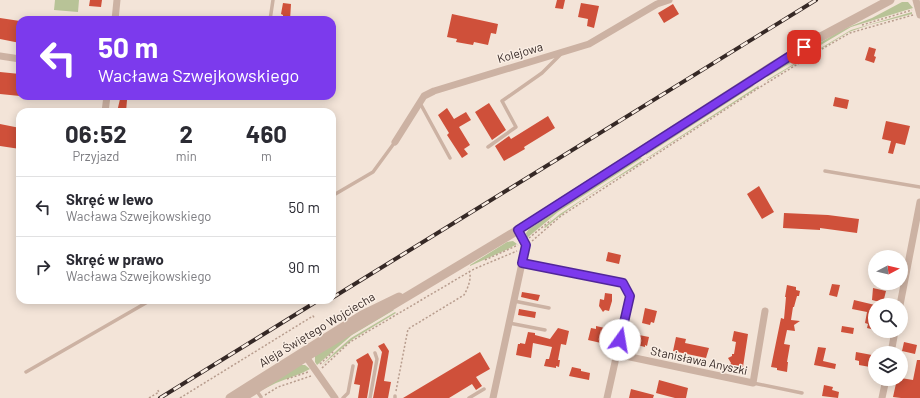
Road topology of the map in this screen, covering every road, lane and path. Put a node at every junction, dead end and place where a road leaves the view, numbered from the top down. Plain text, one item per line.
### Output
1 (117, 0) edge
2 (273, 0) edge
3 (668, 0) edge
4 (890, 0) edge
5 (916, 0) edge
6 (919, 12) edge
7 (896, 15) dead end
8 (115, 16) edge
9 (271, 16) edge
10 (562, 52) junction
11 (0, 56) edge
12 (16, 58) edge
13 (420, 102) junction
14 (395, 142) joint
15 (488, 147) dead end
16 (450, 158) dead end
17 (825, 171) dead end
18 (920, 187) edge
19 (336, 194) edge
20 (920, 202) edge
21 (518, 230) junction
22 (526, 245) junction
23 (464, 263) junction
24 (522, 263) junction
25 (470, 272) junction
26 (901, 298) edge
27 (514, 301) junction
28 (144, 304) edge
29 (549, 308) dead end
30 (765, 311) dead end
31 (315, 319) dead end
32 (509, 323) junction
33 (545, 330) dead end
34 (375, 353) dead end
35 (616, 354) junction
36 (305, 355) junction
37 (353, 366) dead end
38 (26, 372) dead end
39 (316, 372) junction
40 (754, 383) junction
41 (885, 386) edge
42 (157, 389) dead end
43 (484, 389) dead end
44 (256, 390) edge
45 (802, 393) dead end
46 (332, 397) edge
47 (395, 397) edge
48 (149, 398) edge
49 (180, 398) edge
50 (230, 398) edge
51 (242, 398) edge
52 (343, 398) edge
53 (370, 398) edge
54 (469, 398) edge
55 (493, 398) edge
56 (607, 398) edge
57 (882, 398) edge

1 - 8 street
2 - 9 lane
3 - 10 street, Kolejowa
4 - 21 street, Aleja Świętego Wojciecha
5 - 6 street
6 - 7 path
6 - 22 path
10 - 13 street, Kolejowa
10 - 15 lane
11 - 12 street
13 - 14 street, Kolejowa
13 - 16 lane
14 - 19 lane
17 - 18 lane
20 - 26 street
21 - 22 street
21 - 23 street, Aleja Świętego Wojciecha
22 - 24 street
22 - 25 path
23 - 25 path
23 - 36 street, Aleja Świętego Wojciecha
24 - 27 street
24 - 35 street
25 - 39 path
25 - 47 path
27 - 29 lane
27 - 32 street
28 - 38 lane
30 - 40 street, Stanisława Anyszki
31 - 49 path
32 - 33 lane
32 - 55 street
34 - 53 lane
35 - 40 street, Stanisława Anyszki
35 - 56 street
36 - 39 street
36 - 44 street, Aleja Świętego Wojciecha
37 - 52 lane
39 - 44 path
39 - 46 street
40 - 45 lane
41 - 57 street
42 - 48 path
43 - 54 lane
44 - 50 street, Aleja Świętego Wojciecha
44 - 51 street, Aleja Świętego Wojciecha

